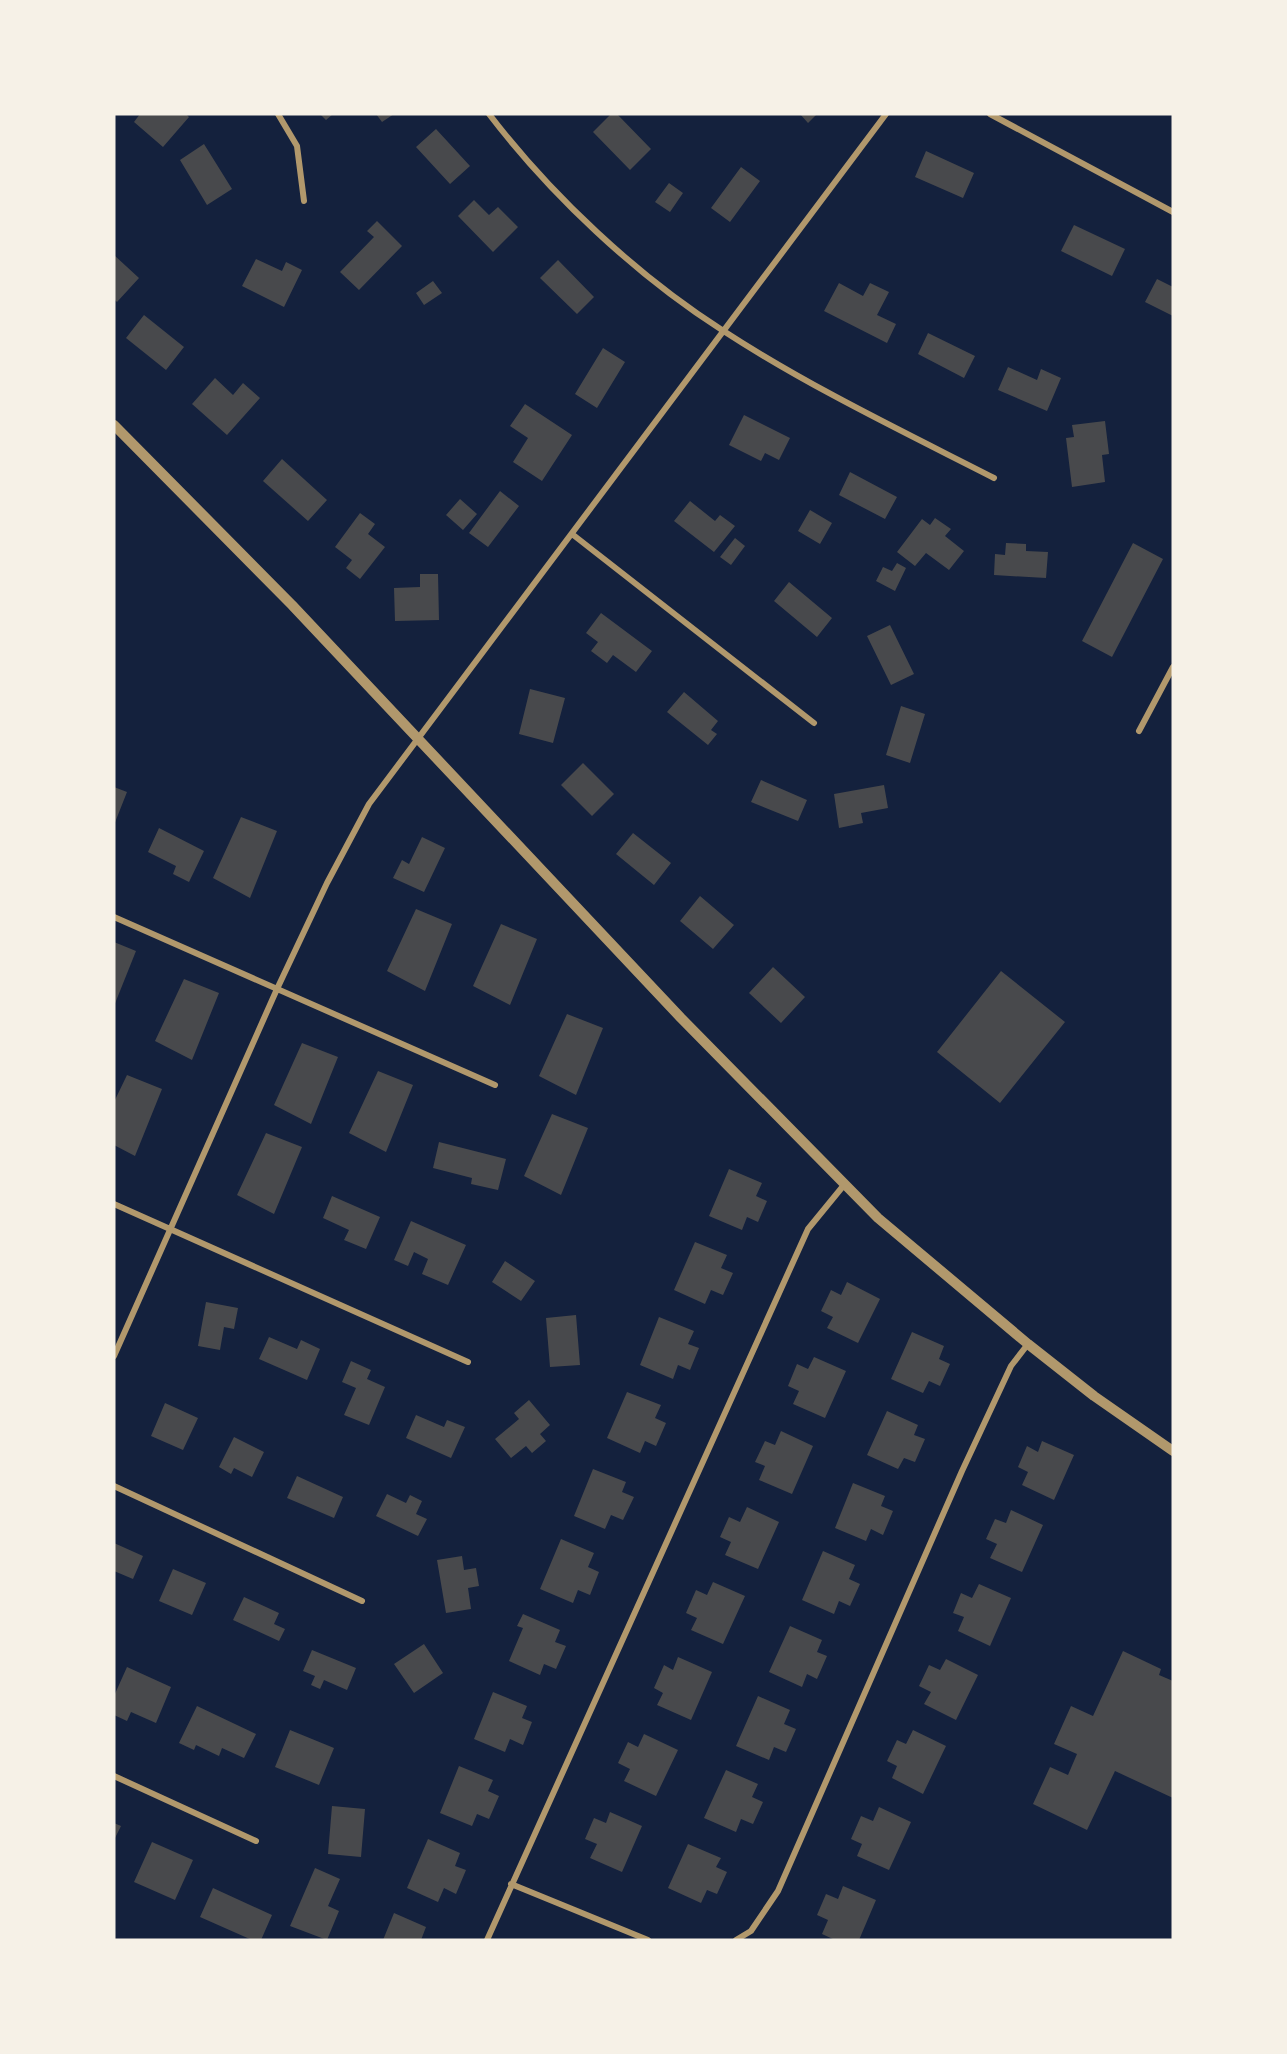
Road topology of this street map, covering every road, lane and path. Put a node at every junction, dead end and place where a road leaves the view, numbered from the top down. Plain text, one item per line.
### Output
1 (278, 114) edge
2 (489, 114) edge
3 (886, 114) edge
4 (990, 114) edge
5 (304, 201) dead end
6 (1173, 212) edge
7 (722, 330) junction
8 (114, 425) edge
9 (994, 478) dead end
10 (572, 534) junction
11 (1173, 668) edge
12 (814, 723) dead end
13 (1139, 731) dead end
14 (418, 736) junction
15 (114, 917) edge
16 (278, 989) junction
17 (495, 1085) dead end
18 (844, 1185) junction
19 (114, 1204) edge
20 (171, 1230) junction
21 (1028, 1344) junction
22 (114, 1356) edge
23 (468, 1362) dead end
24 (1173, 1451) edge
25 (114, 1486) edge
26 (362, 1601) dead end
27 (114, 1776) edge
28 (256, 1842) dead end
29 (512, 1884) junction
30 (487, 1940) edge
31 (648, 1940) edge
32 (736, 1940) edge

1 - 5 street
2 - 7 street
3 - 7 street
4 - 6 street
7 - 9 street
7 - 10 street
8 - 14 street
10 - 12 street
10 - 14 street
11 - 13 street
14 - 16 street
14 - 18 street
15 - 16 street
16 - 17 street
16 - 20 street
18 - 21 street
18 - 29 street
19 - 20 street
20 - 22 street
20 - 23 street
21 - 24 street
21 - 32 street
25 - 26 street
27 - 28 street
29 - 30 street
29 - 31 street

